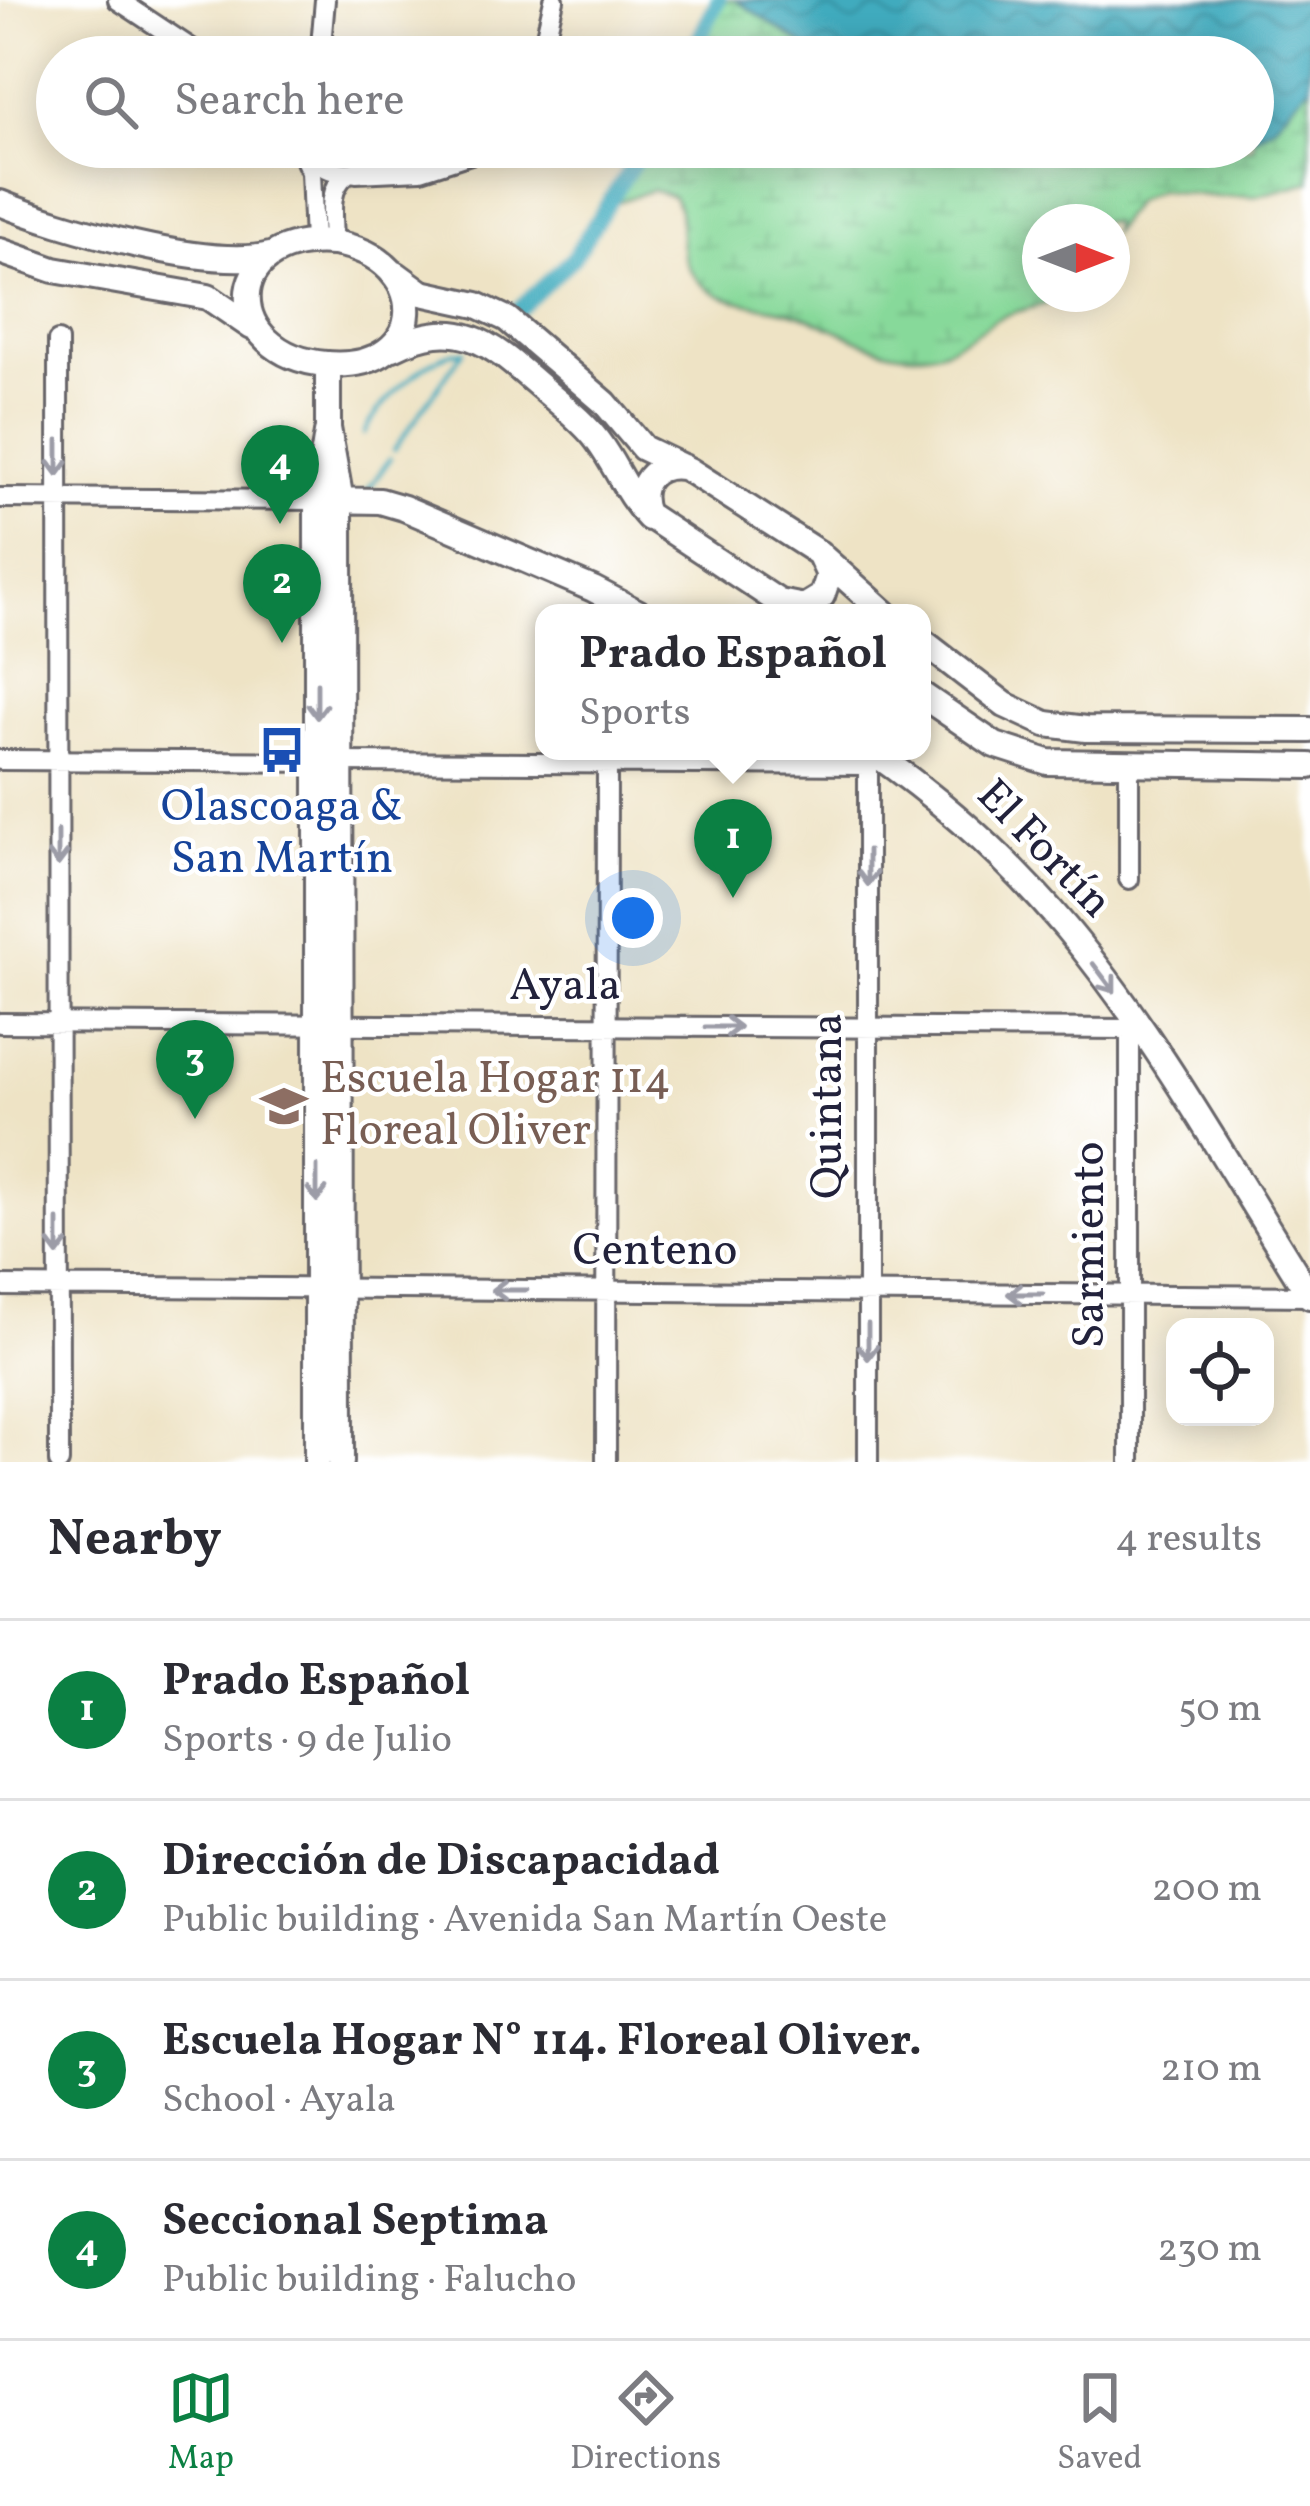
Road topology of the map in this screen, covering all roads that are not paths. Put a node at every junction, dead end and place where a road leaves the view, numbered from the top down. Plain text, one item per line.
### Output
1 (118, 0) edge
2 (325, 0) edge
3 (554, 0) edge
4 (172, 36) edge
5 (322, 36) edge
6 (546, 36) edge
7 (309, 168) edge
8 (325, 168) edge
9 (360, 168) edge
10 (427, 168) edge
11 (352, 173) junction
12 (0, 203) edge
13 (324, 243) junction
14 (0, 251) edge
15 (272, 254) junction
16 (396, 274) junction
17 (262, 335) junction
18 (58, 341) dead end
19 (540, 345) junction
20 (386, 352) junction
21 (328, 364) junction
22 (519, 369) junction
23 (689, 470) junction
24 (0, 498) edge
25 (58, 498) junction
26 (328, 500) junction
27 (649, 518) junction
28 (818, 552) junction
29 (607, 604) edge
30 (783, 604) edge
31 (809, 604) edge
32 (875, 604) edge
33 (931, 648) edge
34 (931, 702) edge
35 (1310, 730) edge
36 (535, 758) edge
37 (0, 760) edge
38 (58, 760) junction
39 (607, 760) edge
40 (869, 760) edge
41 (875, 760) edge
42 (329, 762) junction
43 (1129, 765) junction
44 (1310, 766) edge
45 (1129, 879) dead end
46 (0, 1023) edge
47 (58, 1024) junction
48 (329, 1025) junction
49 (606, 1026) junction
50 (1133, 1026) junction
51 (868, 1028) junction
52 (0, 1286) edge
53 (58, 1287) junction
54 (329, 1289) junction
55 (606, 1291) junction
56 (868, 1293) junction
57 (1130, 1294) junction
58 (1310, 1296) edge
59 (58, 1462) edge
60 (317, 1462) edge
61 (341, 1462) edge
62 (606, 1462) edge
63 (868, 1462) edge
64 (1130, 1462) edge

1 - 4 street
2 - 5 street
3 - 6 street
7 - 13 street
8 - 11 street
9 - 11 street
10 - 11 street
11 - 13 street
12 - 15 main road
13 - 15 main road
13 - 16 main road
14 - 17 main road
15 - 17 main road
16 - 19 main road
16 - 20 main road
17 - 21 main road
18 -> 25 street
19 - 22 main road
19 - 23 main road
20 - 21 main road
20 - 22 main road
21 - 26 main road
22 - 27 main road
23 - 27 main road
23 - 28 main road
24 - 25 street
25 - 26 street
25 - 38 street
26 - 29 main road
26 - 42 main road
27 - 30 main road
28 - 31 main road
28 - 32 main road
33 - 35 main road
34 - 43 main road
36 - 42 street
37 - 38 street
38 - 42 street
38 -> 47 street
39 - 49 street
40 -> 51 street, Quintana
41 -> 50 main road, El Fortín
42 - 48 main road
43 - 44 main road
43 - 45 street
46 - 47 street, Ayala
47 - 48 street, Ayala
47 -> 53 street
48 - 49 street, Ayala
48 - 54 main road
49 -> 51 street, Ayala
49 - 55 street
50 - 51 street, Ayala
50 - 57 street, Sarmiento
50 - 58 main road, El Fortín
51 - 56 street, Quintana
52 - 53 street, Centeno
53 - 54 street, Centeno
53 - 59 street
55 -> 54 street, Centeno
54 - 60 main road
54 - 61 main road
55 - 56 street, Centeno
55 - 62 street
57 -> 56 street, Centeno
56 -> 63 street, Quintana
57 - 58 street, Centeno
57 - 64 street, Sarmiento

